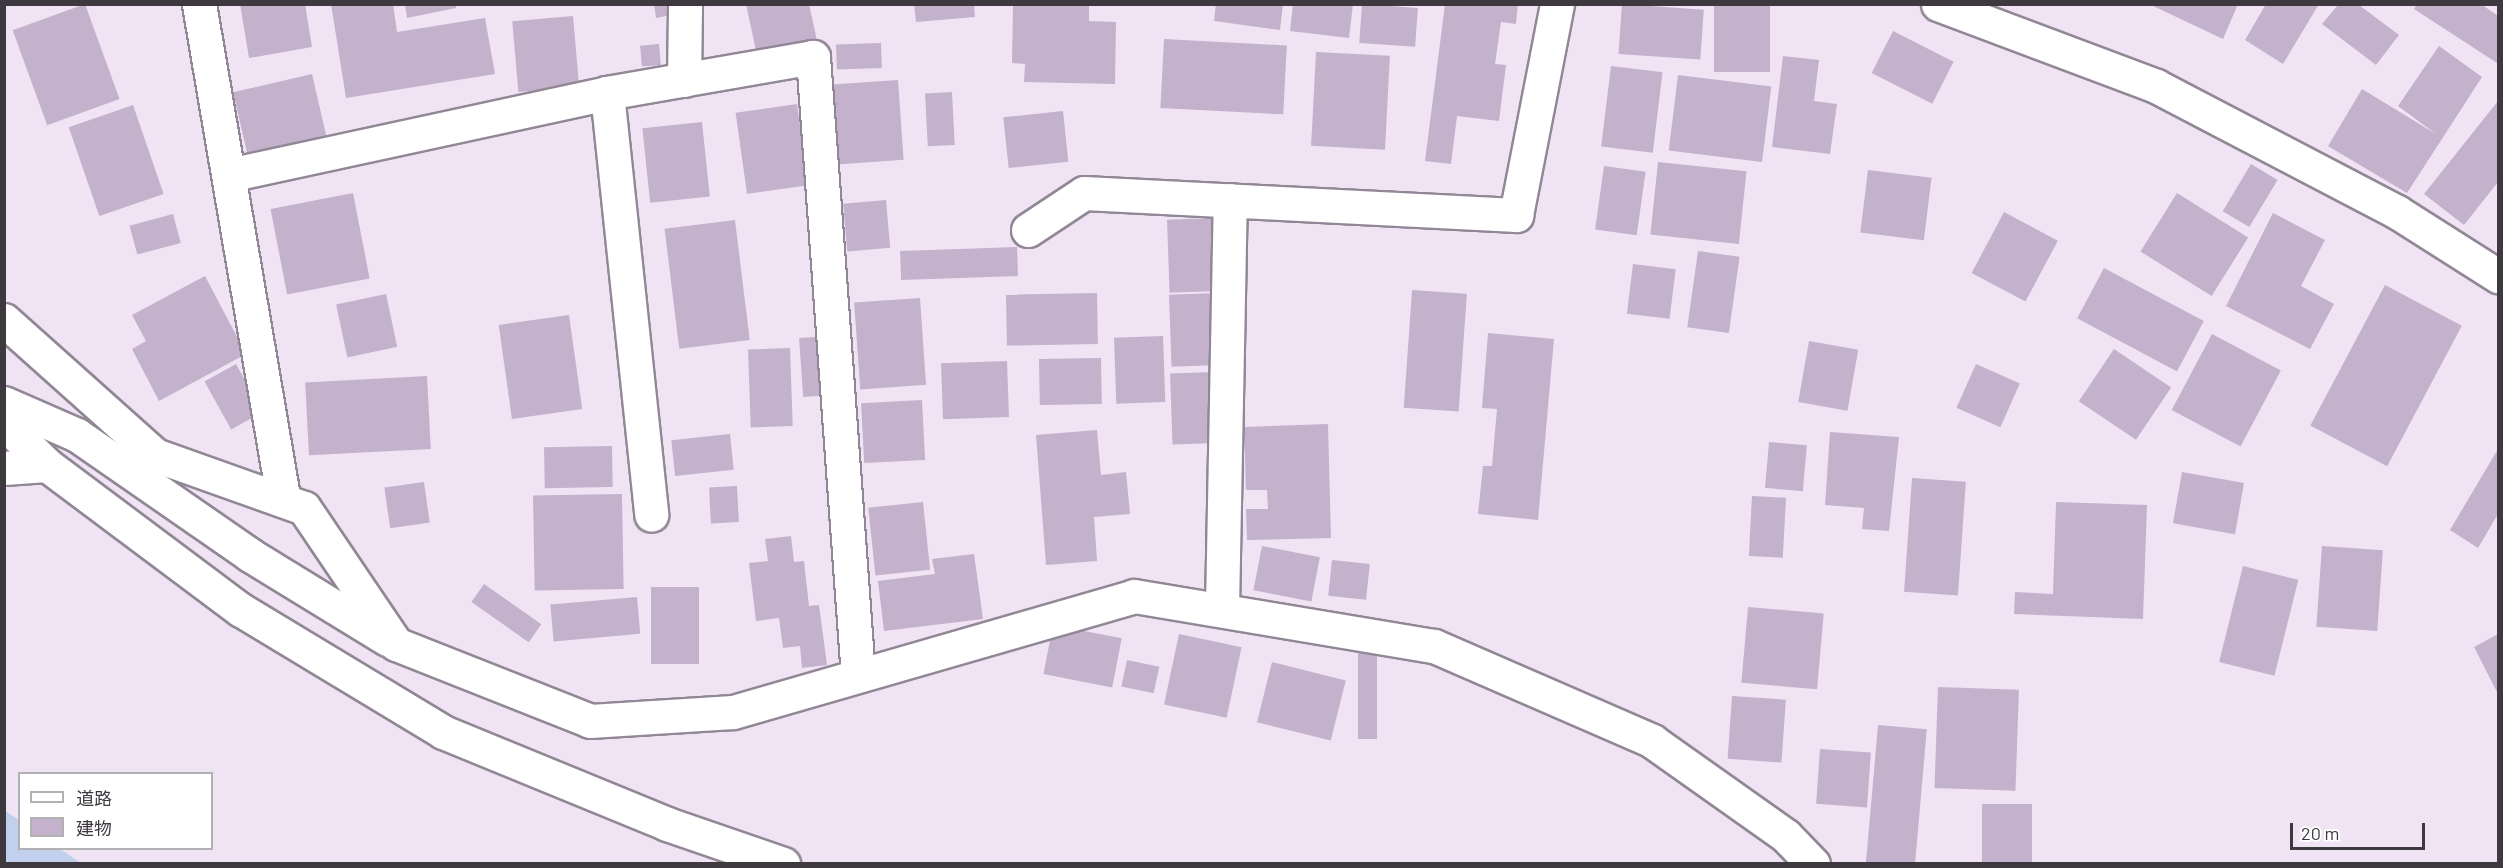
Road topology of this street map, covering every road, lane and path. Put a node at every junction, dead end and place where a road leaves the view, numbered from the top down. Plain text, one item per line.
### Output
1 (199, 4) edge
2 (685, 4) edge
3 (1557, 4) edge
4 (1938, 4) edge
5 (684, 80) junction
6 (607, 93) junction
7 (230, 175) junction
8 (1230, 200) junction
9 (1028, 230) dead end
10 (2499, 276) edge
11 (4, 320) edge
12 (4, 403) edge
13 (4, 423) edge
14 (77, 435) junction
15 (155, 454) junction
16 (47, 465) junction
17 (4, 468) edge
18 (283, 497) junction
19 (651, 515) dead end
20 (1222, 608) junction
21 (396, 644) junction
22 (858, 675) junction
23 (783, 864) edge
24 (1813, 864) edge

1 - 7 street
2 - 5 street
3 - 8 street
4 - 10 street
5 - 6 street
5 - 22 street
6 - 7 street
6 - 19 street
7 - 18 street
8 - 9 street
8 - 20 street
11 - 15 street
12 - 14 street
13 - 16 street
14 - 15 street
14 - 21 street
15 - 18 street
16 - 17 street
16 - 23 street
18 - 21 street
20 - 22 street
20 - 24 street
21 - 22 street

